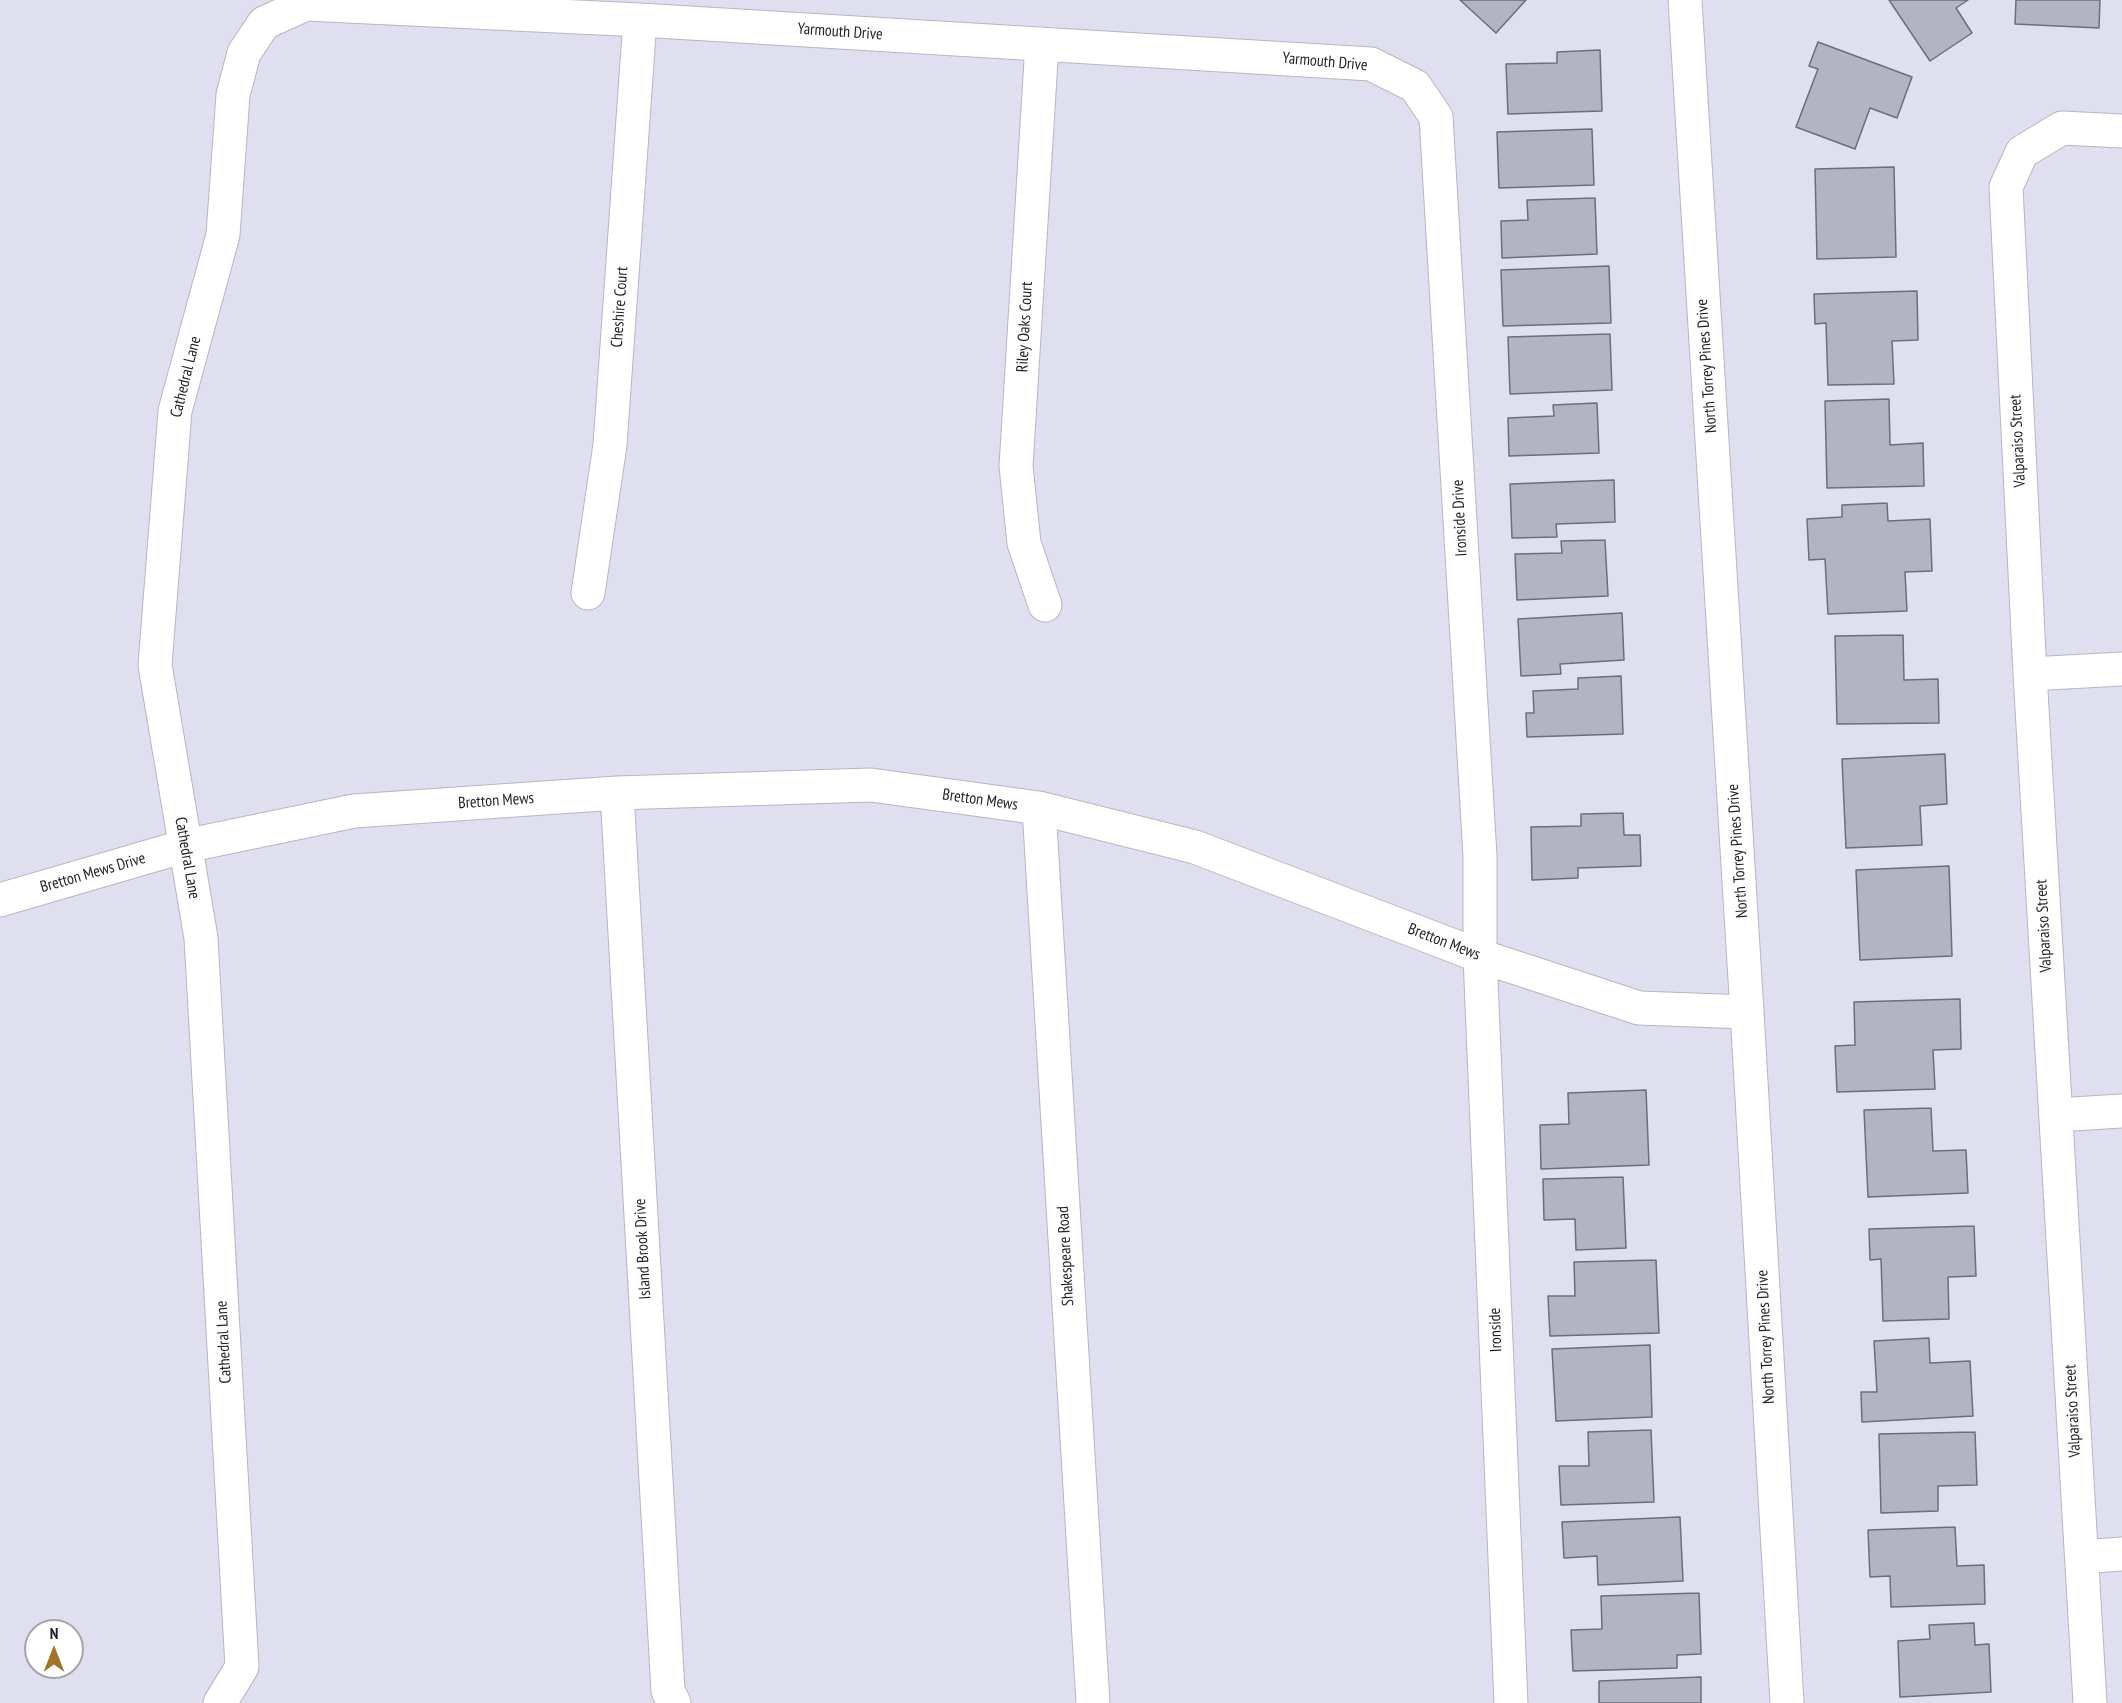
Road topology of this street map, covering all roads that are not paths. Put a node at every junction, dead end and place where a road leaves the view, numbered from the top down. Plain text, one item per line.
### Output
1 (1685, 0) edge
2 (640, 20) junction
3 (264, 23) joint
4 (1042, 44) junction
5 (1415, 86) joint
6 (2122, 131) edge
7 (588, 593) dead end
8 (1045, 605) dead end
9 (2122, 669) edge
10 (2030, 674) junction
11 (617, 793) junction
12 (1039, 808) junction
13 (185, 846) junction
14 (0, 900) edge
15 (1480, 956) junction
16 (1748, 1012) junction
17 (2122, 1111) edge
18 (2056, 1115) junction
19 (2122, 1554) edge
20 (2082, 1557) junction
21 (220, 1703) edge
22 (674, 1703) edge
23 (1093, 1703) edge
24 (1511, 1703) edge
25 (1787, 1703) edge
26 (2090, 1703) edge

1 - 16 street, North Torrey Pines Drive
2 - 3 street, Yarmouth Drive
2 - 4 street, Yarmouth Drive
2 - 7 street, Cheshire Court
3 - 13 street, Cathedral Lane
4 - 5 street, Yarmouth Drive
4 - 8 street, Riley Oaks Court
5 - 15 street, Ironside Drive
6 - 10 street, Valparaiso Street
9 - 10 street
10 - 18 street, Valparaiso Street
11 - 12 street, Bretton Mews
11 - 13 street, Bretton Mews
11 - 22 street, Island Brook Drive
12 - 15 street, Bretton Mews
12 - 23 street, Shakespeare Road
13 - 14 street, Bretton Mews Drive
13 - 21 street, Cathedral Lane
15 - 16 street, Bretton Mews
15 - 24 street, Ironside
16 - 25 street, North Torrey Pines Drive
17 - 18 street
18 - 20 street, Valparaiso Street
19 - 20 street
20 - 26 street, Valparaiso Street

